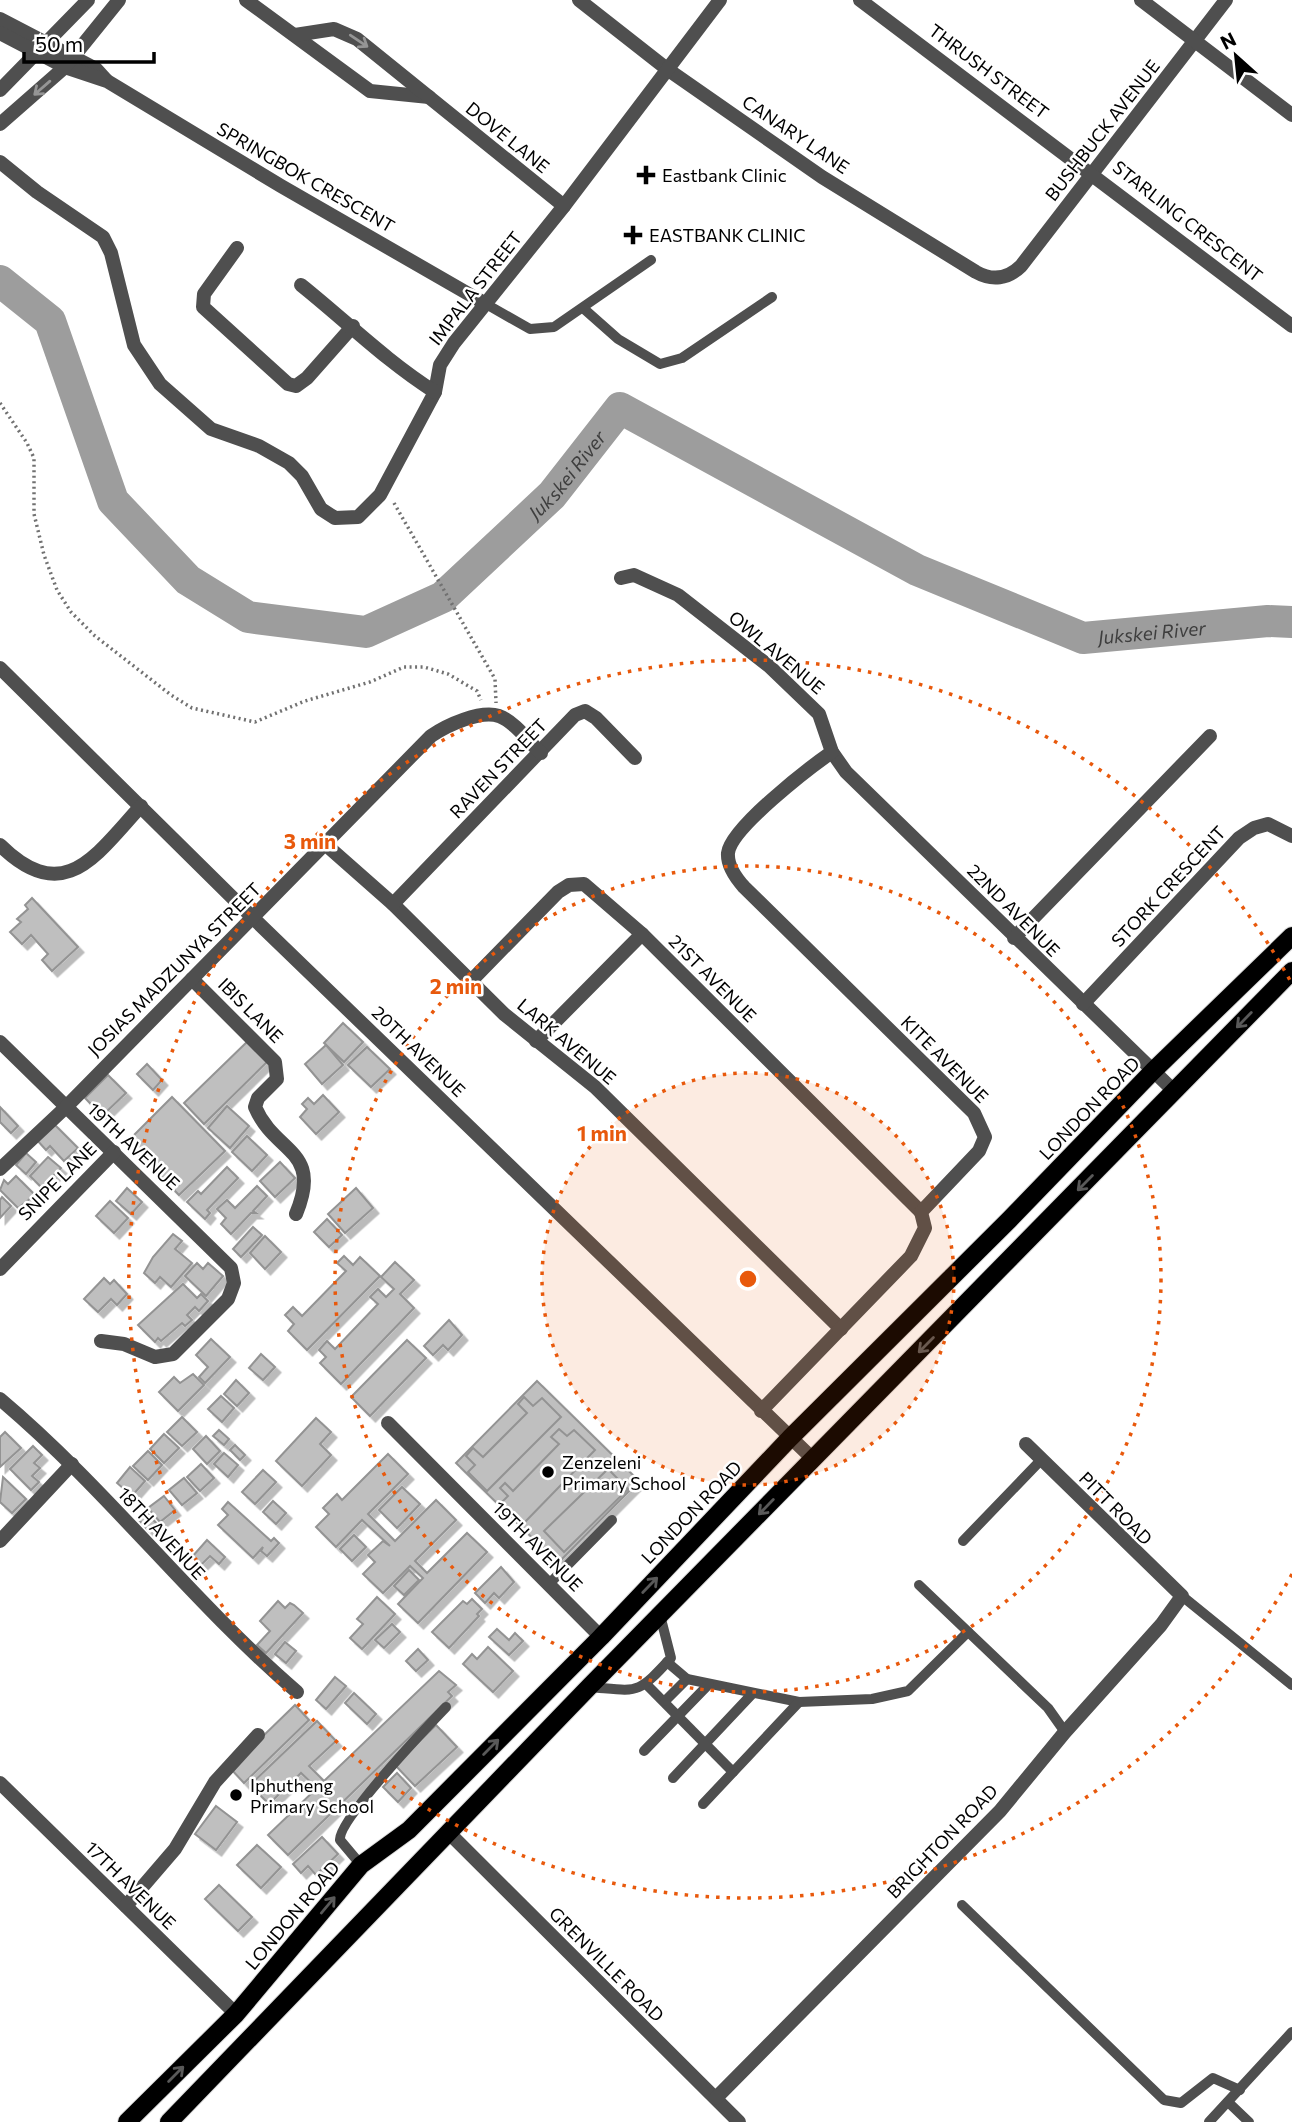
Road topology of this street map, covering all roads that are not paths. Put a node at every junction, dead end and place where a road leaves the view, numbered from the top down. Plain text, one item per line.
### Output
1 (88, 0) edge
2 (119, 0) edge
3 (246, 0) edge
4 (579, 0) edge
5 (720, 0) edge
6 (860, 0) edge
7 (1141, 0) edge
8 (1226, 0) edge
9 (0, 19) edge
10 (0, 33) edge
11 (295, 36) junction
12 (1195, 41) junction
13 (42, 49) junction
14 (69, 62) junction
15 (667, 69) junction
16 (0, 90) edge
17 (429, 97) junction
18 (1292, 115) edge
19 (0, 124) edge
20 (0, 162) edge
21 (1094, 173) junction
22 (564, 206) junction
23 (237, 248) dead end
24 (651, 260) dead end
25 (1003, 277) joint
26 (301, 285) dead end
27 (772, 297) dead end
28 (486, 304) junction
29 (583, 308) junction
30 (353, 326) junction
31 (1292, 326) edge
32 (435, 392) junction
33 (621, 578) dead end
34 (0, 668) edge
35 (1210, 736) dead end
36 (832, 752) junction
37 (541, 753) junction
38 (635, 758) dead end
39 (141, 806) junction
40 (1292, 836) edge
41 (325, 844) junction
42 (0, 845) edge
43 (393, 904) junction
44 (252, 918) junction
45 (642, 934) junction
46 (1292, 936) edge
47 (1014, 938) junction
48 (1292, 971) edge
49 (192, 979) junction
50 (470, 982) junction
51 (1083, 1004) junction
52 (536, 1041) junction
53 (0, 1042) edge
54 (1153, 1071) junction
55 (1174, 1091) junction
56 (65, 1108) junction
57 (114, 1152) junction
58 (0, 1169) edge
59 (920, 1212) junction
60 (296, 1214) dead end
61 (0, 1269) edge
62 (841, 1329) junction
63 (101, 1340) dead end
64 (0, 1399) edge
65 (761, 1411) junction
66 (388, 1423) dead end
67 (790, 1438) junction
68 (1026, 1444) dead end
69 (813, 1459) junction
70 (1041, 1460) junction
71 (72, 1464) junction
72 (612, 1520) dead end
73 (0, 1541) edge
74 (963, 1541) dead end
75 (549, 1584) junction
76 (919, 1584) dead end
77 (1182, 1597) junction
78 (660, 1615) junction
79 (968, 1632) junction
80 (601, 1637) junction
81 (667, 1662) junction
82 (687, 1679) junction
83 (646, 1684) junction
84 (709, 1684) junction
85 (1292, 1685) edge
86 (589, 1687) junction
87 (297, 1692) dead end
88 (753, 1693) junction
89 (665, 1701) junction
90 (799, 1702) junction
91 (446, 1707) dead end
92 (678, 1716) junction
93 (1065, 1732) junction
94 (258, 1735) dead end
95 (705, 1743) junction
96 (644, 1751) dead end
97 (733, 1772) junction
98 (673, 1778) dead end
99 (0, 1783) edge
100 (703, 1804) dead end
101 (448, 1832) junction
102 (361, 1865) junction
103 (962, 1905) dead end
104 (126, 1906) junction
105 (236, 2014) junction
106 (1292, 2032) edge
107 (1240, 2090) junction
108 (716, 2098) junction
109 (1228, 2102) junction
110 (127, 2122) edge
111 (169, 2122) edge
112 (740, 2122) edge
113 (1209, 2122) edge
114 (1249, 2122) edge

1 - 13 street
2 - 14 street
3 - 11 street
4 - 15 street, CANARY LANE
5 - 15 street, IMPALA STREET
6 - 21 street, THRUSH STREET
7 - 12 street
8 - 12 street, BUSHBUCK AVENUE
9 - 13 street, SPRINGBOK CRESCENT
10 - 13 street, SPRINGBOK CRESCENT
11 - 17 street
11 -> 17 street, DOVE LANE
12 - 18 street
12 - 21 street, BUSHBUCK AVENUE
13 - 14 street, SPRINGBOK CRESCENT
13 - 16 street
14 -> 19 street
14 - 28 street, SPRINGBOK CRESCENT
15 - 22 street, IMPALA STREET
15 - 25 street, CANARY LANE
17 - 22 street, DOVE LANE
20 - 32 street, IMPALA STREET
21 - 25 street, BUSHBUCK AVENUE
21 - 31 street, STARLING CRESCENT
22 - 28 street, IMPALA STREET
23 - 30 street
24 - 29 lane
26 - 30 street
27 - 29 lane
28 - 29 lane
28 - 32 street, IMPALA STREET
30 - 32 street
33 - 36 street, OWL AVENUE
34 - 39 street, 20TH AVENUE
35 - 47 street
36 - 47 street, 22ND AVENUE
36 - 59 street, KITE AVENUE
37 - 38 street, RAVEN STREET
37 - 41 street, JOSIAS MADZUNYA STREET
37 - 43 street, RAVEN STREET
39 - 42 street
39 - 44 street, 20TH AVENUE
40 - 51 street, STORK CRESCENT
41 - 43 street, LARK AVENUE
41 - 44 street, JOSIAS MADZUNYA STREET
43 - 50 street, LARK AVENUE
44 - 49 street, JOSIAS MADZUNYA STREET
44 - 65 street, 20TH AVENUE
45 - 50 street, 21ST AVENUE
45 - 52 street
45 - 59 street, 21ST AVENUE
46 - 54 main road, LONDON ROAD
47 - 51 street, 22ND AVENUE
48 -> 55 main road
49 - 56 street, JOSIAS MADZUNYA STREET
49 - 60 street, IBIS LANE
50 - 52 street, LARK AVENUE
51 - 54 street, 22ND AVENUE
52 - 62 street, LARK AVENUE
53 - 56 street, 19TH AVENUE
54 - 55 street, 22ND AVENUE
54 - 67 main road, LONDON ROAD
55 -> 69 main road
56 - 57 street, 19TH AVENUE
56 - 58 street, JOSIAS MADZUNYA STREET
57 - 61 street, SNIPE LANE
57 - 63 street, 19TH AVENUE
59 - 62 street
62 - 65 street
64 - 71 street, 18TH AVENUE
65 - 67 street, 20TH AVENUE
66 - 75 street, 19TH AVENUE
67 - 69 street, 20TH AVENUE
80 -> 67 main road, LONDON ROAD
68 - 70 street, PITT ROAD
69 -> 78 main road
70 - 74 lane
70 - 77 street, PITT ROAD
71 - 73 street
71 - 87 street, 18TH AVENUE
72 - 75 lane
75 - 80 street, 19TH AVENUE
76 - 79 lane
77 - 85 lane
77 - 93 street, BRIGHTON ROAD
78 - 81 lane
78 - 86 main road
79 - 90 lane
79 - 93 lane
102 -> 80 main road, LONDON ROAD
81 - 82 lane
81 - 83 lane
82 - 84 lane
82 - 89 lane
83 - 86 lane
83 - 89 lane
84 - 88 lane
84 - 92 lane
86 - 101 main road
88 - 90 lane
88 - 95 lane
89 - 92 lane
90 - 97 lane
91 - 102 lane
92 - 95 lane
92 - 96 lane
93 - 108 street, BRIGHTON ROAD
94 - 104 street
95 - 97 lane
95 - 98 lane
97 - 100 lane
99 - 104 street, 17TH AVENUE
101 - 108 street, GRENVILLE ROAD
101 - 111 main road
105 -> 102 main road, LONDON ROAD
103 - 107 lane
104 - 105 street, 17TH AVENUE
110 -> 105 main road, LONDON ROAD
106 - 107 lane
107 - 109 lane
108 - 112 street, GRENVILLE ROAD
109 - 113 lane
109 - 114 lane

